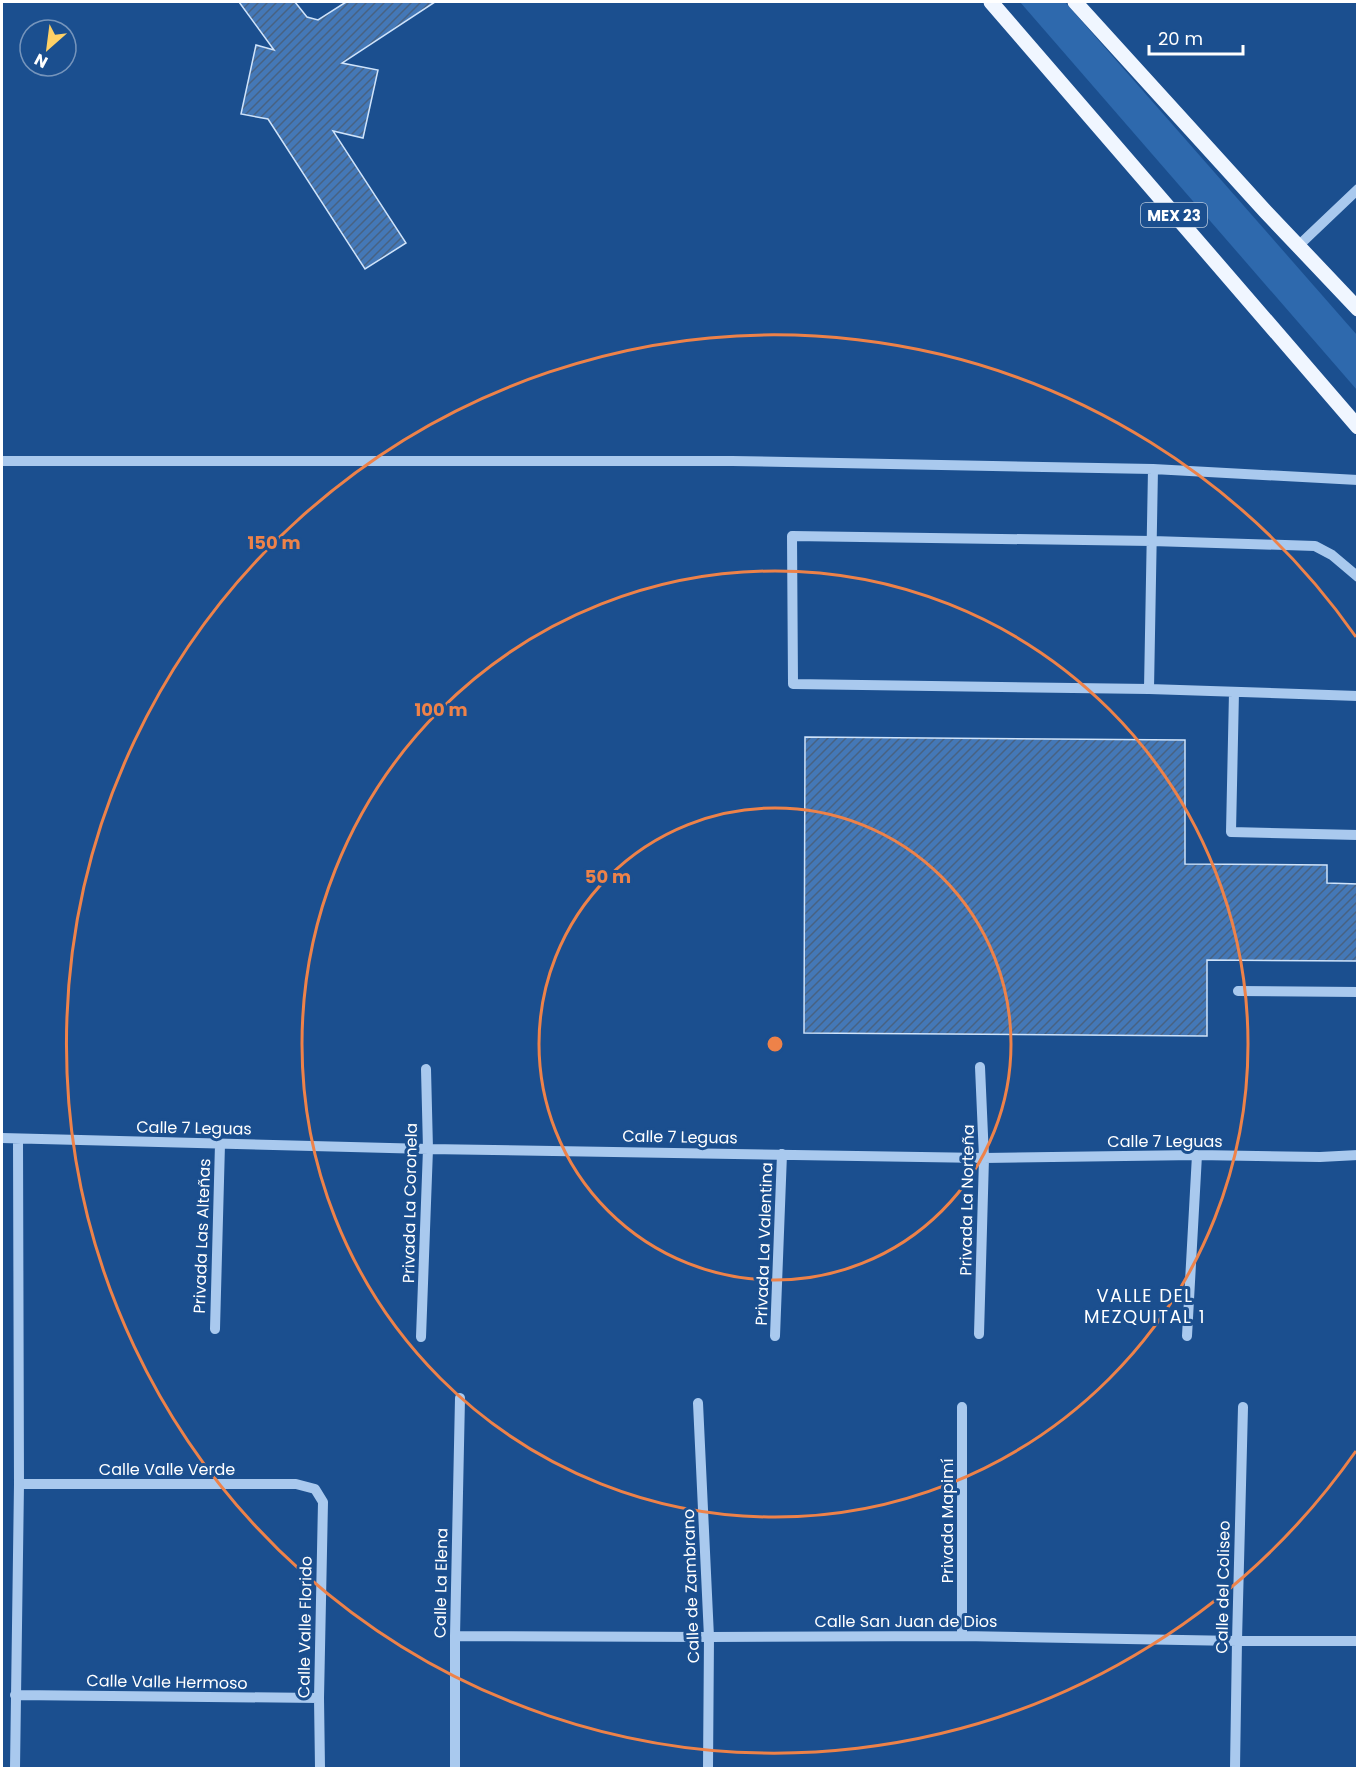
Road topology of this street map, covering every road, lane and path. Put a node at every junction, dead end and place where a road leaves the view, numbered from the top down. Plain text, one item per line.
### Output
1 (991, 2) edge
2 (1075, 2) edge
3 (1358, 189) edge
4 (1298, 246) junction
5 (1358, 309) edge
6 (1358, 427) edge
7 (2, 461) edge
8 (1153, 469) junction
9 (1358, 480) edge
10 (1152, 541) junction
11 (1358, 577) edge
12 (1149, 689) junction
13 (1234, 692) junction
14 (1358, 696) edge
15 (1358, 835) edge
16 (1238, 992) dead end
17 (1358, 992) edge
18 (980, 1067) dead end
19 (426, 1069) dead end
20 (2, 1138) edge
21 (18, 1139) junction
22 (220, 1144) junction
23 (428, 1149) junction
24 (782, 1154) junction
25 (1197, 1155) junction
26 (1358, 1155) edge
27 (984, 1158) junction
28 (215, 1329) dead end
29 (979, 1334) dead end
30 (775, 1336) dead end
31 (1187, 1336) dead end
32 (421, 1337) dead end
33 (460, 1398) dead end
34 (698, 1403) dead end
35 (962, 1407) dead end
36 (1243, 1407) dead end
37 (19, 1484) junction
38 (315, 1489) joint
39 (455, 1636) junction
40 (962, 1636) junction
41 (709, 1637) junction
42 (1237, 1641) junction
43 (1358, 1641) edge
44 (15, 1695) junction
45 (319, 1698) junction
46 (15, 1768) edge
47 (320, 1768) edge
48 (455, 1768) edge
49 (708, 1768) edge
50 (1235, 1768) edge

1 - 6 main road, MEX 23
2 - 4 main road
3 - 4 street
4 - 5 main road
7 - 8 street
8 - 9 street
8 - 10 street
10 - 11 street
10 - 12 street
10 - 12 street
12 - 13 street
13 - 14 street
13 - 15 street
16 - 17 street
18 - 27 street, Privada La Norteña
19 - 23 street, Privada La Coronela
20 - 21 street, Calle 7 Leguas
21 - 22 street, Calle 7 Leguas
21 - 37 street
22 - 23 street, Calle 7 Leguas
22 - 28 street, Privada Las Alteñas
23 - 24 street, Calle 7 Leguas
23 - 32 street, Privada La Coronela
24 - 27 street, Calle 7 Leguas
24 - 30 street, Privada La Valentina
25 - 26 street, Calle 7 Leguas
25 - 27 street, Calle 7 Leguas
25 - 31 street
27 - 29 street, Privada La Norteña
33 - 39 street, Calle La Elena
34 - 41 street, Calle de Zambrano
35 - 40 street, Privada Mapimí
36 - 42 street, Calle del Coliseo
37 - 38 street, Calle Valle Verde
37 - 44 street
38 - 45 street, Calle Valle Florido
39 - 41 street, Calle San Juan de Dios
39 - 48 street, Calle La Elena
40 - 41 street, Calle San Juan de Dios
40 - 42 street, Calle San Juan de Dios
41 - 49 street, Calle de Zambrano
42 - 43 street, Calle San Juan de Dios
42 - 50 street, Calle del Coliseo
44 - 45 street, Calle Valle Hermoso
44 - 46 street
45 - 47 street, Calle Valle Florido

